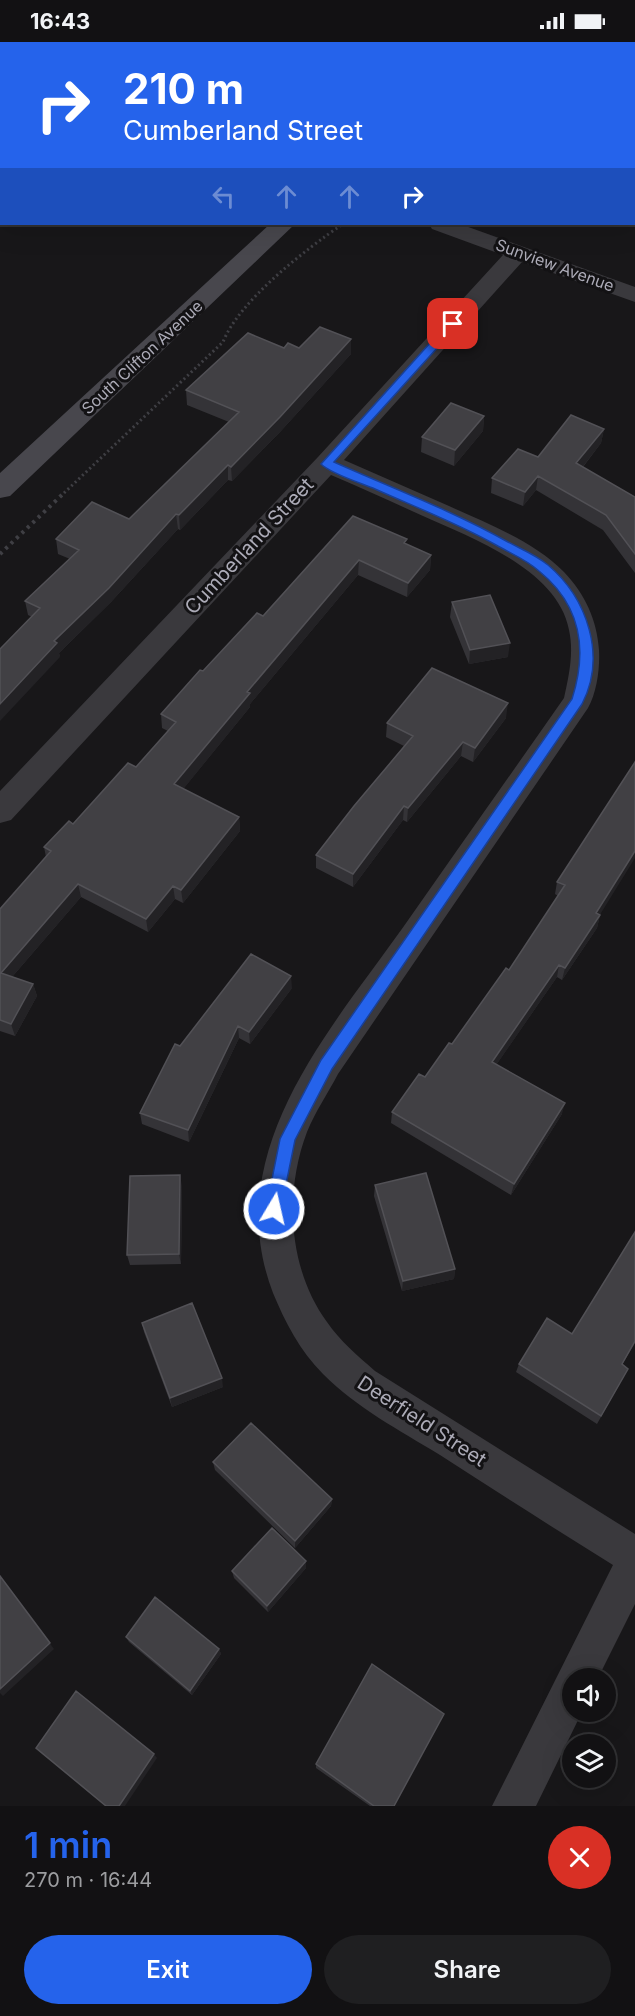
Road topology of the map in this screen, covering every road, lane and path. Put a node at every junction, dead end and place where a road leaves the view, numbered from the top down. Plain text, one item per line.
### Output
1 (282, 225) edge
2 (342, 225) edge
3 (443, 225) edge
4 (518, 252) junction
5 (635, 295) edge
6 (327, 464) junction
7 (0, 489) edge
8 (0, 554) edge
9 (0, 811) edge
10 (635, 1557) edge
11 (635, 1562) edge
12 (582, 1668) edge
13 (562, 1708) edge
14 (513, 1806) edge

1 - 7 street, South Clifton Avenue
2 - 8 path
3 - 4 street, Sunview Avenue
4 - 5 street, Sunview Avenue
4 - 6 street, Cumberland Street
6 - 9 street, Cumberland Street
6 - 10 street, Deerfield Street
11 - 12 street
13 - 14 street

